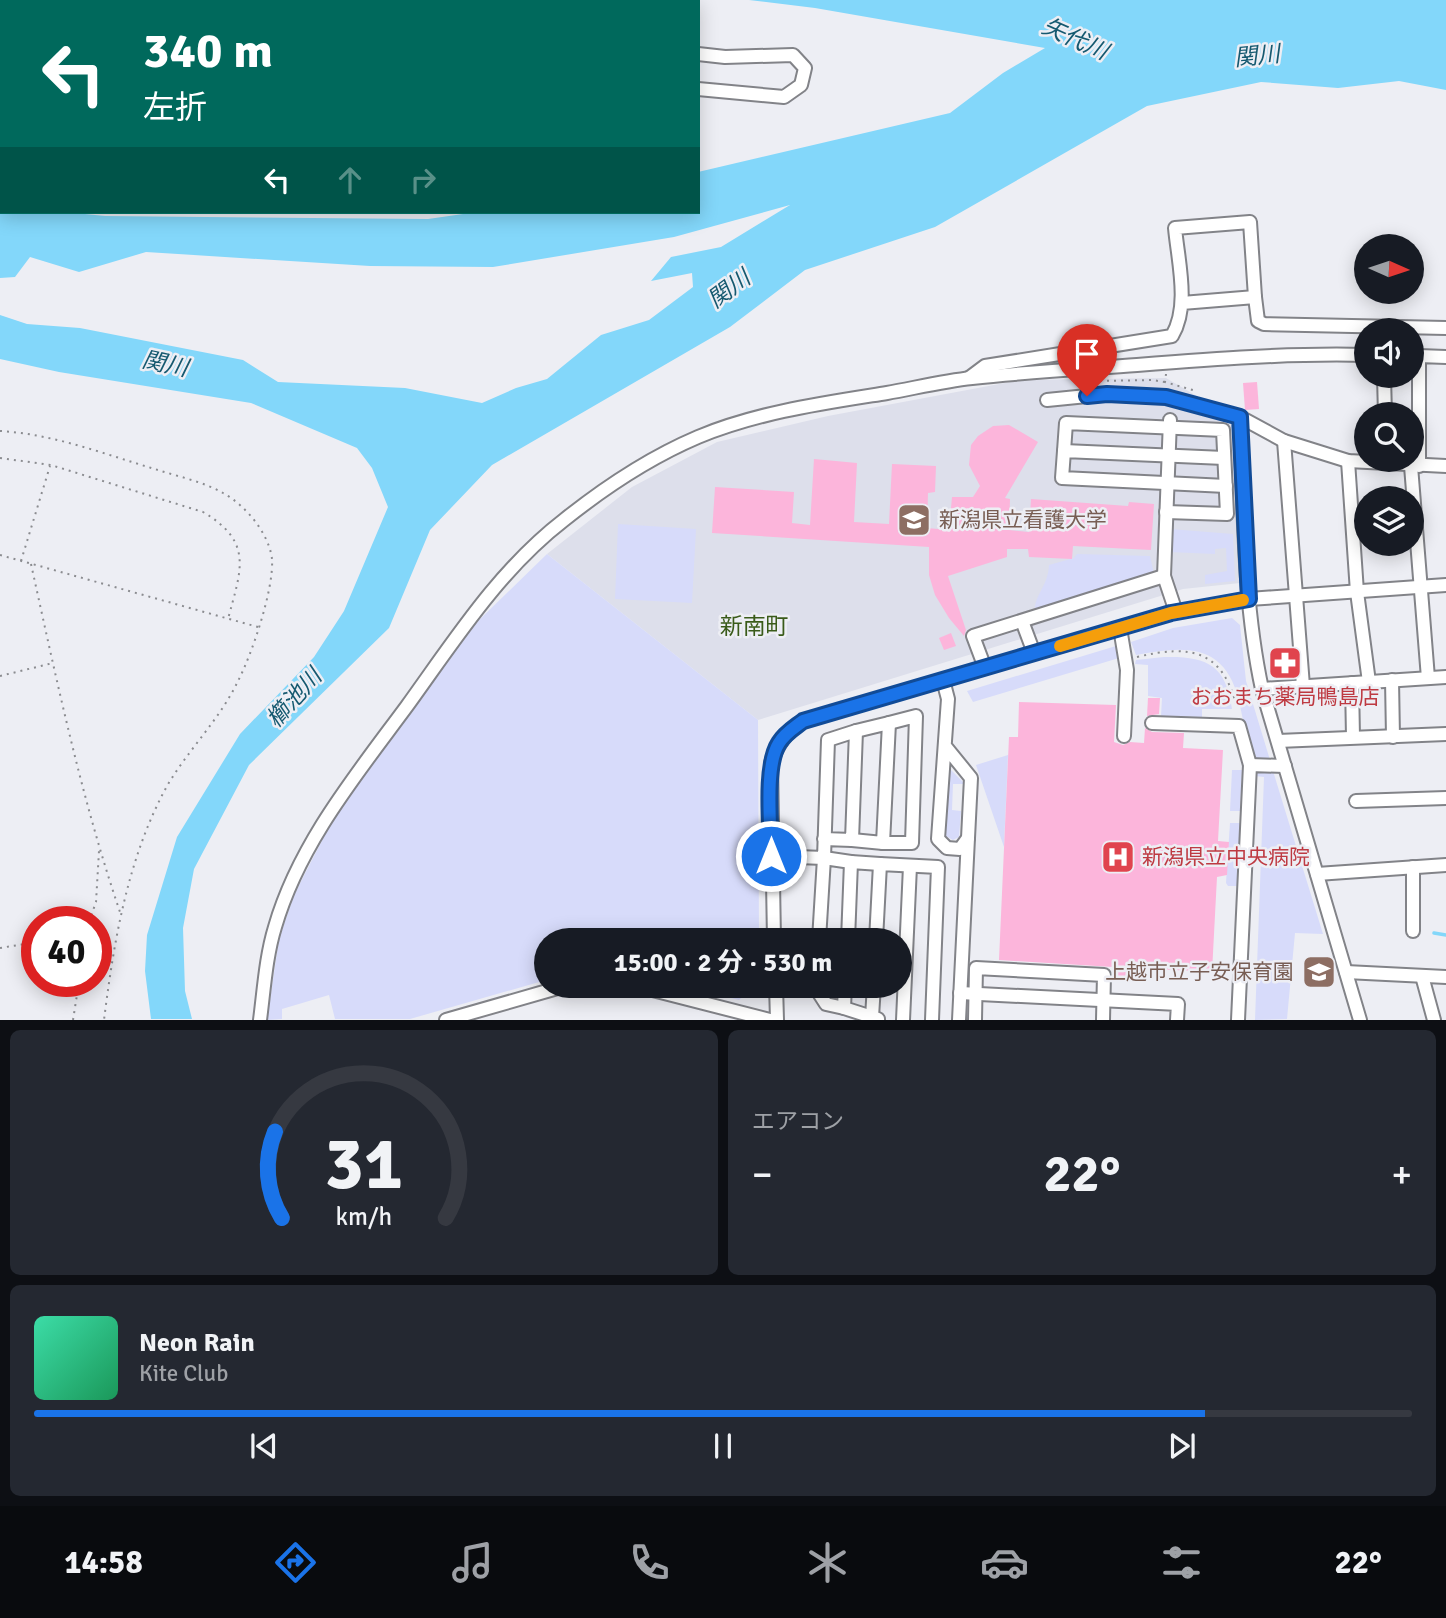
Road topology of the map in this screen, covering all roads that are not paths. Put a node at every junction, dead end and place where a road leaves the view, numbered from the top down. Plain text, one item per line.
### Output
1 (700, 54) edge
2 (700, 89) edge
3 (1255, 297) junction
4 (1182, 303) junction
5 (1446, 328) edge
6 (1354, 355) edge
7 (1424, 356) edge
8 (1446, 357) edge
9 (969, 378) junction
10 (1047, 400) dead end
11 (1240, 417) junction
12 (1170, 423) junction
13 (1284, 441) junction
14 (1063, 451) junction
15 (1168, 455) junction
16 (1224, 458) junction
17 (1348, 461) junction
18 (1354, 461) edge
19 (1424, 466) edge
20 (1446, 466) edge
21 (1415, 472) edge
22 (1168, 483) junction
23 (1226, 486) junction
24 (1166, 512) junction
25 (1164, 576) junction
26 (1446, 586) edge
27 (1420, 587) junction
28 (1357, 592) junction
29 (1295, 597) junction
30 (1249, 599) junction
31 (1176, 612) junction
32 (1022, 621) junction
33 (1120, 628) junction
34 (1034, 653) junction
35 (985, 668) junction
36 (1446, 677) edge
37 (1428, 678) junction
38 (943, 680) junction
39 (1392, 680) junction
40 (1369, 682) junction
41 (1352, 683) junction
42 (1303, 686) junction
43 (1262, 689) junction
44 (889, 723) junction
45 (1152, 723) dead end
46 (856, 732) junction
47 (1446, 734) edge
48 (1124, 736) dead end
49 (1353, 737) junction
50 (1393, 737) junction
51 (1278, 741) junction
52 (945, 746) junction
53 (1250, 765) junction
54 (1285, 766) junction
55 (1446, 798) edge
56 (1356, 801) dead end
57 (968, 838) junction
58 (824, 839) junction
59 (852, 840) junction
60 (883, 843) junction
61 (771, 856) junction
62 (824, 858) junction
63 (851, 862) junction
64 (880, 864) junction
65 (1446, 865) edge
66 (910, 866) junction
67 (1413, 867) junction
68 (1317, 874) junction
69 (774, 928) edge
70 (820, 928) edge
71 (848, 928) edge
72 (877, 928) edge
73 (1413, 931) dead end
74 (1346, 972) junction
75 (1422, 976) junction
76 (1446, 977) edge
77 (960, 993) junction
78 (976, 994) junction
79 (534, 995) edge
80 (684, 998) edge
81 (776, 998) edge
82 (822, 998) edge
83 (844, 998) edge
84 (875, 998) edge
85 (1103, 1000) junction
86 (844, 1008) junction
87 (876, 1018) edge
88 (260, 1020) edge
89 (446, 1020) edge
90 (770, 1020) edge
91 (777, 1020) edge
92 (904, 1020) edge
93 (932, 1020) edge
94 (959, 1020) edge
95 (975, 1020) edge
96 (1103, 1020) edge
97 (1177, 1020) edge
98 (1238, 1020) edge
99 (1360, 1020) edge
100 (1434, 1020) edge

1 - 2 street
3 - 4 street
3 - 4 street
3 - 5 street
4 - 9 street
6 - 9 street
7 - 8 street
9 - 88 street
10 - 11 street
11 - 13 street
11 - 30 street
12 - 14 street
12 - 15 street
12 - 16 street
13 - 17 street
13 - 29 street
14 - 15 street
14 - 22 street
15 - 16 street
15 - 22 street
16 - 23 street
17 - 18 street
17 - 28 street
19 - 20 street
21 - 27 street
22 - 23 street
22 - 24 street
23 - 24 street
24 - 25 street
25 - 31 street
25 - 32 street
26 - 27 street
27 - 28 street
27 - 37 street
28 - 29 street
28 - 40 street
29 - 30 street
29 - 42 street
30 - 31 street
30 - 43 street
31 - 33 street
32 - 34 street
32 - 35 street
33 - 34 street
33 - 48 street
34 - 35 street
35 - 38 street
36 - 37 street
37 - 39 street
38 - 52 street
38 - 61 street
39 - 40 street
39 - 50 street
40 - 41 street
41 - 42 street
41 - 49 street
42 - 43 street
43 - 51 street
44 - 46 street
44 - 60 street
44 - 60 street
45 - 53 street
46 - 58 street
46 - 59 street
47 - 50 street
49 - 50 street
49 - 51 street
51 - 54 street
52 - 57 street
52 - 57 street
53 - 54 street
53 - 98 street
54 - 68 street
55 - 56 street
57 - 77 street
58 - 59 street
58 - 62 street
59 - 60 street
61 - 62 street
61 - 69 street
62 - 63 street
62 - 70 street
63 - 64 street
63 - 71 street
64 - 66 street
64 - 72 street
65 - 67 street
66 - 92 street
66 - 93 street
67 - 68 street
67 - 73 street
68 - 74 street
74 - 75 street
74 - 99 street
75 - 76 street
75 - 100 street
77 - 78 street
77 - 94 street
78 - 85 street
78 - 85 street
78 - 95 street
79 - 89 street
80 - 90 street
81 - 91 street
82 - 86 street
83 - 86 street
84 - 87 street
85 - 96 street
85 - 97 street
86 - 87 street

